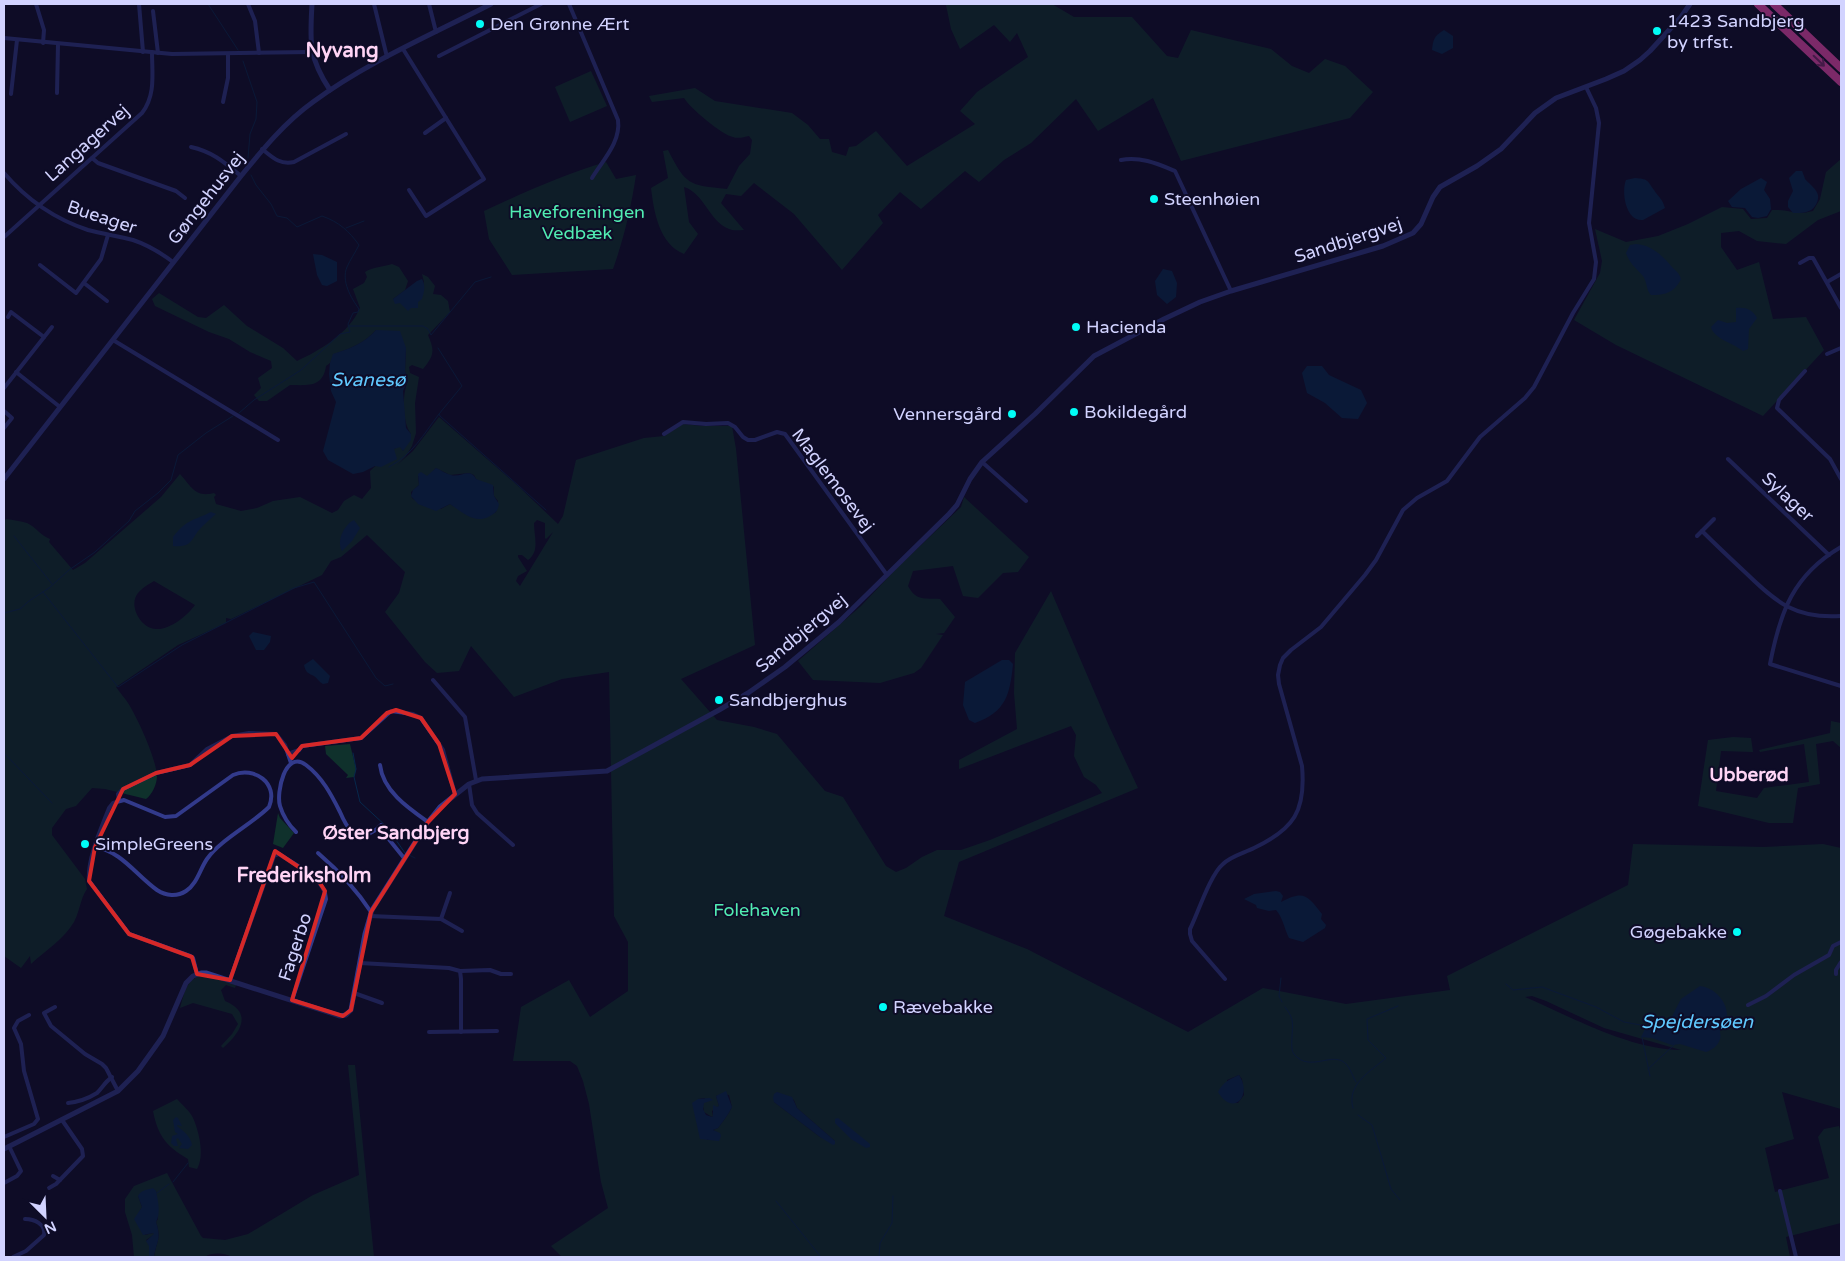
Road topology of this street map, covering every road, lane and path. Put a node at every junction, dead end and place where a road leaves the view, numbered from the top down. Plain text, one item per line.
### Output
1 (36, 4) edge
2 (139, 4) edge
3 (248, 4) edge
4 (312, 4) edge
5 (374, 4) edge
6 (429, 4) edge
7 (491, 4) edge
8 (541, 4) edge
9 (570, 4) edge
10 (1690, 4) edge
11 (1758, 4) edge
12 (1774, 4) edge
13 (153, 11) dead end
14 (436, 32) junction
15 (1807, 36) junction
16 (4, 38) edge
17 (17, 40) junction
18 (43, 43) junction
19 (58, 44) junction
20 (403, 49) junction
21 (143, 52) junction
22 (152, 52) junction
23 (312, 52) junction
24 (158, 53) junction
25 (260, 53) junction
26 (228, 54) junction
27 (440, 56) dead end
28 (387, 57) junction
29 (1841, 61) edge
30 (1841, 68) edge
31 (1841, 82) edge
32 (1586, 87) junction
33 (330, 90) junction
34 (57, 93) dead end
35 (11, 94) dead end
36 (223, 102) dead end
37 (446, 118) junction
38 (425, 133) dead end
39 (346, 134) dead end
40 (191, 147) dead end
41 (262, 149) junction
42 (92, 158) junction
43 (1121, 160) dead end
44 (4, 173) edge
45 (241, 176) junction
46 (592, 178) dead end
47 (409, 190) dead end
48 (185, 198) dead end
49 (39, 206) junction
50 (108, 235) junction
51 (4, 237) edge
52 (173, 262) junction
53 (1800, 263) dead end
54 (40, 265) dead end
55 (1841, 274) edge
56 (1827, 282) junction
57 (84, 283) junction
58 (1231, 291) junction
59 (107, 301) dead end
60 (1841, 308) edge
61 (8, 317) dead end
62 (52, 327) dead end
63 (44, 337) junction
64 (113, 340) junction
65 (1841, 348) edge
66 (1827, 354) dead end
67 (1806, 371) dead end
68 (16, 372) junction
69 (4, 378) edge
70 (8, 382) junction
71 (4, 388) edge
72 (60, 407) junction
73 (4, 411) edge
74 (4, 428) edge
75 (664, 434) dead end
76 (278, 440) dead end
77 (1728, 459) dead end
78 (982, 462) junction
79 (4, 479) edge
80 (1841, 479) edge
81 (1026, 501) dead end
82 (1714, 519) dead end
83 (1702, 532) junction
84 (1697, 536) dead end
85 (1841, 548) edge
86 (1829, 555) junction
87 (887, 575) junction
88 (1785, 606) junction
89 (1841, 616) edge
90 (433, 680) dead end
91 (1841, 686) edge
92 (288, 754) junction
93 (291, 763) junction
94 (380, 765) dead end
95 (476, 780) junction
96 (469, 784) junction
97 (455, 794) junction
98 (118, 801) junction
99 (428, 822) junction
100 (297, 826) dead end
101 (513, 845) dead end
102 (95, 847) junction
103 (318, 853) dead end
104 (404, 858) junction
105 (450, 893) dead end
106 (370, 914) junction
107 (441, 919) junction
108 (462, 931) dead end
109 (1841, 942) edge
110 (1841, 962) edge
111 (360, 963) junction
112 (460, 971) junction
113 (197, 974) junction
114 (511, 974) dead end
115 (1836, 974) dead end
116 (1225, 979) dead end
117 (230, 980) junction
118 (354, 993) junction
119 (292, 1000) junction
120 (382, 1003) dead end
121 (1748, 1004) dead end
122 (55, 1007) dead end
123 (29, 1015) dead end
124 (497, 1031) dead end
125 (429, 1032) dead end
126 (461, 1032) junction
127 (112, 1077) junction
128 (118, 1091) junction
129 (68, 1103) dead end
130 (62, 1120) junction
131 (4, 1137) edge
132 (6, 1147) edge
133 (53, 1176) dead end
134 (60, 1180) junction
135 (4, 1183) edge
136 (49, 1188) dead end
137 (1780, 1191) dead end
138 (34, 1213) dead end
139 (25, 1219) dead end
140 (34, 1219) junction
141 (13, 1257) edge
142 (1796, 1257) edge

1 - 18 street
2 - 21 street
3 - 25 street
4 - 23 street
5 - 28 street
6 - 14 street
7 - 14 street, Gøngehusvej
8 - 27 street
9 - 46 street
10 - 32 street, Sandbjergvej
11 -> 31 highway
12 - 15 highway
13 - 24 street
14 - 20 street, Gøngehusvej
15 - 29 highway
15 - 30 highway
16 - 17 street
17 - 18 street
17 - 35 street
18 - 19 street
19 - 21 street
19 - 34 street
20 - 28 street, Gøngehusvej
20 - 37 street
21 - 22 street
22 - 24 street
22 - 42 street, Langagervej
23 - 25 street
23 - 33 street
24 - 26 street
25 - 26 street
26 - 36 street
28 - 33 street, Gøngehusvej
32 - 58 street, Sandbjergvej
32 - 116 street
33 - 41 street, Gøngehusvej
37 - 38 street
37 - 47 street
39 - 41 street
40 - 45 street
41 - 45 street, Gøngehusvej
42 - 48 street
42 - 49 street, Langagervej
43 - 58 street
44 - 49 street, Bueager
45 - 52 street, Gøngehusvej
49 - 50 street, Bueager
49 - 51 street, Langagervej
50 - 52 street, Bueager
50 - 57 street
52 - 64 street, Gøngehusvej
53 - 56 street
54 - 57 street
55 - 56 street
56 - 60 street
57 - 59 street
58 - 78 street, Sandbjergvej
61 - 63 street
62 - 63 street
63 - 68 street
64 - 72 street, Gøngehusvej
64 - 76 street
65 - 66 street
67 - 80 street
68 - 70 street
68 - 72 street
69 - 70 street
70 - 71 street
72 - 79 street, Gøngehusvej
73 - 74 street
75 - 87 street, Maglemosevej
77 - 86 street, Sylager
78 - 81 street
78 - 87 street, Sandbjergvej
82 - 83 street
83 - 84 street
83 - 88 street
85 - 86 street
86 - 88 street
87 - 95 street, Sandbjergvej
88 - 89 street
88 - 91 street
90 - 95 street
92 - 93 street
92 - 97 street
92 - 98 street
93 - 100 street
93 - 104 street
94 - 99 street
95 - 96 street, Sandbjergvej
96 - 97 street, Sandbjergvej
96 - 101 street
97 - 99 street, Sandbjergvej
98 - 102 street
98 - 102 street
99 - 104 street, Sandbjergvej
102 - 113 street
103 - 106 street
104 - 106 street, Sandbjergvej
105 - 107 street
106 - 107 street
106 - 111 street, Sandbjergvej
107 - 108 street
109 - 121 street
110 - 115 street
111 - 112 street
111 - 118 street, Sandbjergvej
112 - 114 street
112 - 126 street
113 - 117 street
113 - 128 street
117 - 119 street
117 - 119 street, Fagerbo
118 - 119 street, Sandbjergvej
118 - 120 street
122 - 127 street
123 - 131 street
124 - 126 street
125 - 126 street
127 - 128 street
127 - 129 street
128 - 130 street
130 - 132 street
130 - 134 street
132 - 135 street
133 - 134 street
134 - 136 street
137 - 142 street
138 - 140 street
139 - 140 street
140 - 141 street

